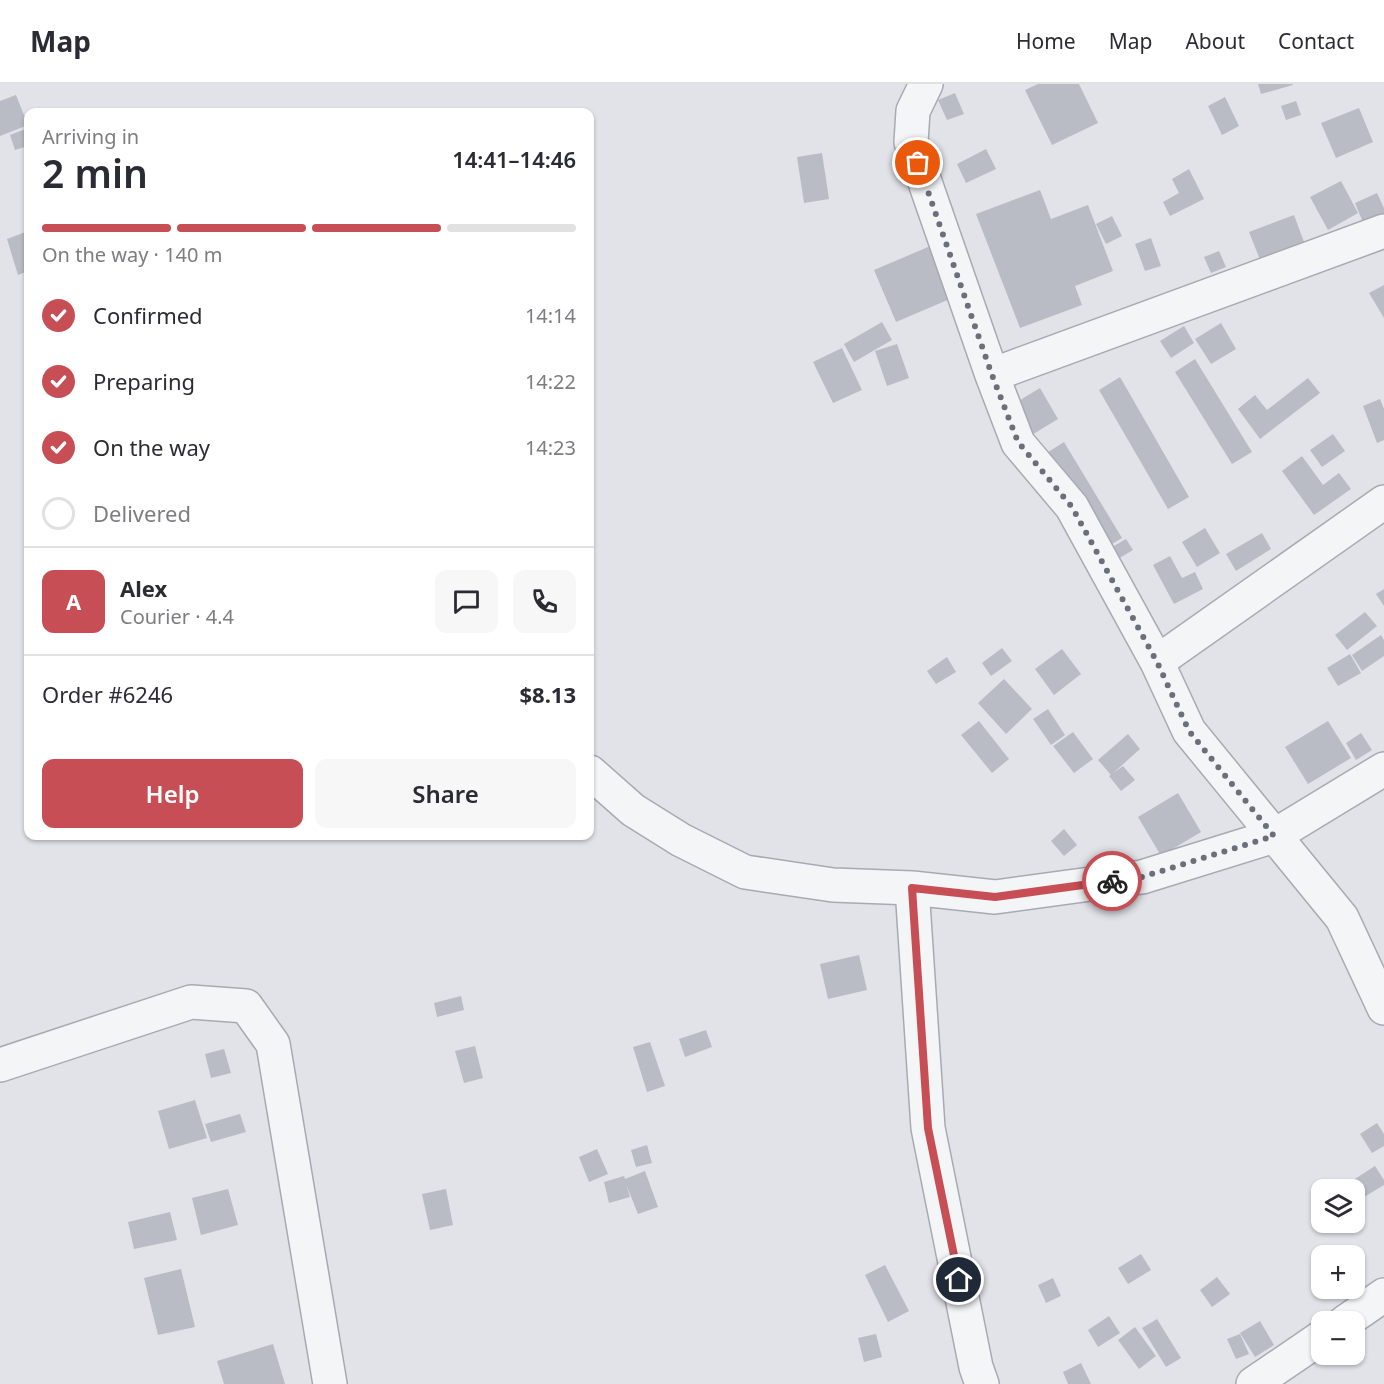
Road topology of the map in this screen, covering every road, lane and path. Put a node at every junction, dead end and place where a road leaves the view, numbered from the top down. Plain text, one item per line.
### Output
1 (926, 84) edge
2 (1384, 231) edge
3 (992, 375) junction
4 (1384, 502) edge
5 (1157, 662) junction
6 (1384, 769) edge
7 (594, 776) edge
8 (1274, 836) junction
9 (912, 888) junction
10 (1384, 1008) edge
11 (0, 1065) edge
12 (1384, 1295) edge
13 (1361, 1311) edge
14 (1311, 1345) edge
15 (330, 1384) edge
16 (982, 1384) edge
17 (1253, 1384) edge

1 - 3 street
2 - 3 street
3 - 5 street
4 - 5 street
5 - 8 street
6 - 8 street
7 - 9 street
8 - 9 street
8 - 10 street
9 - 16 street
11 - 15 street
12 - 13 street
14 - 17 street

